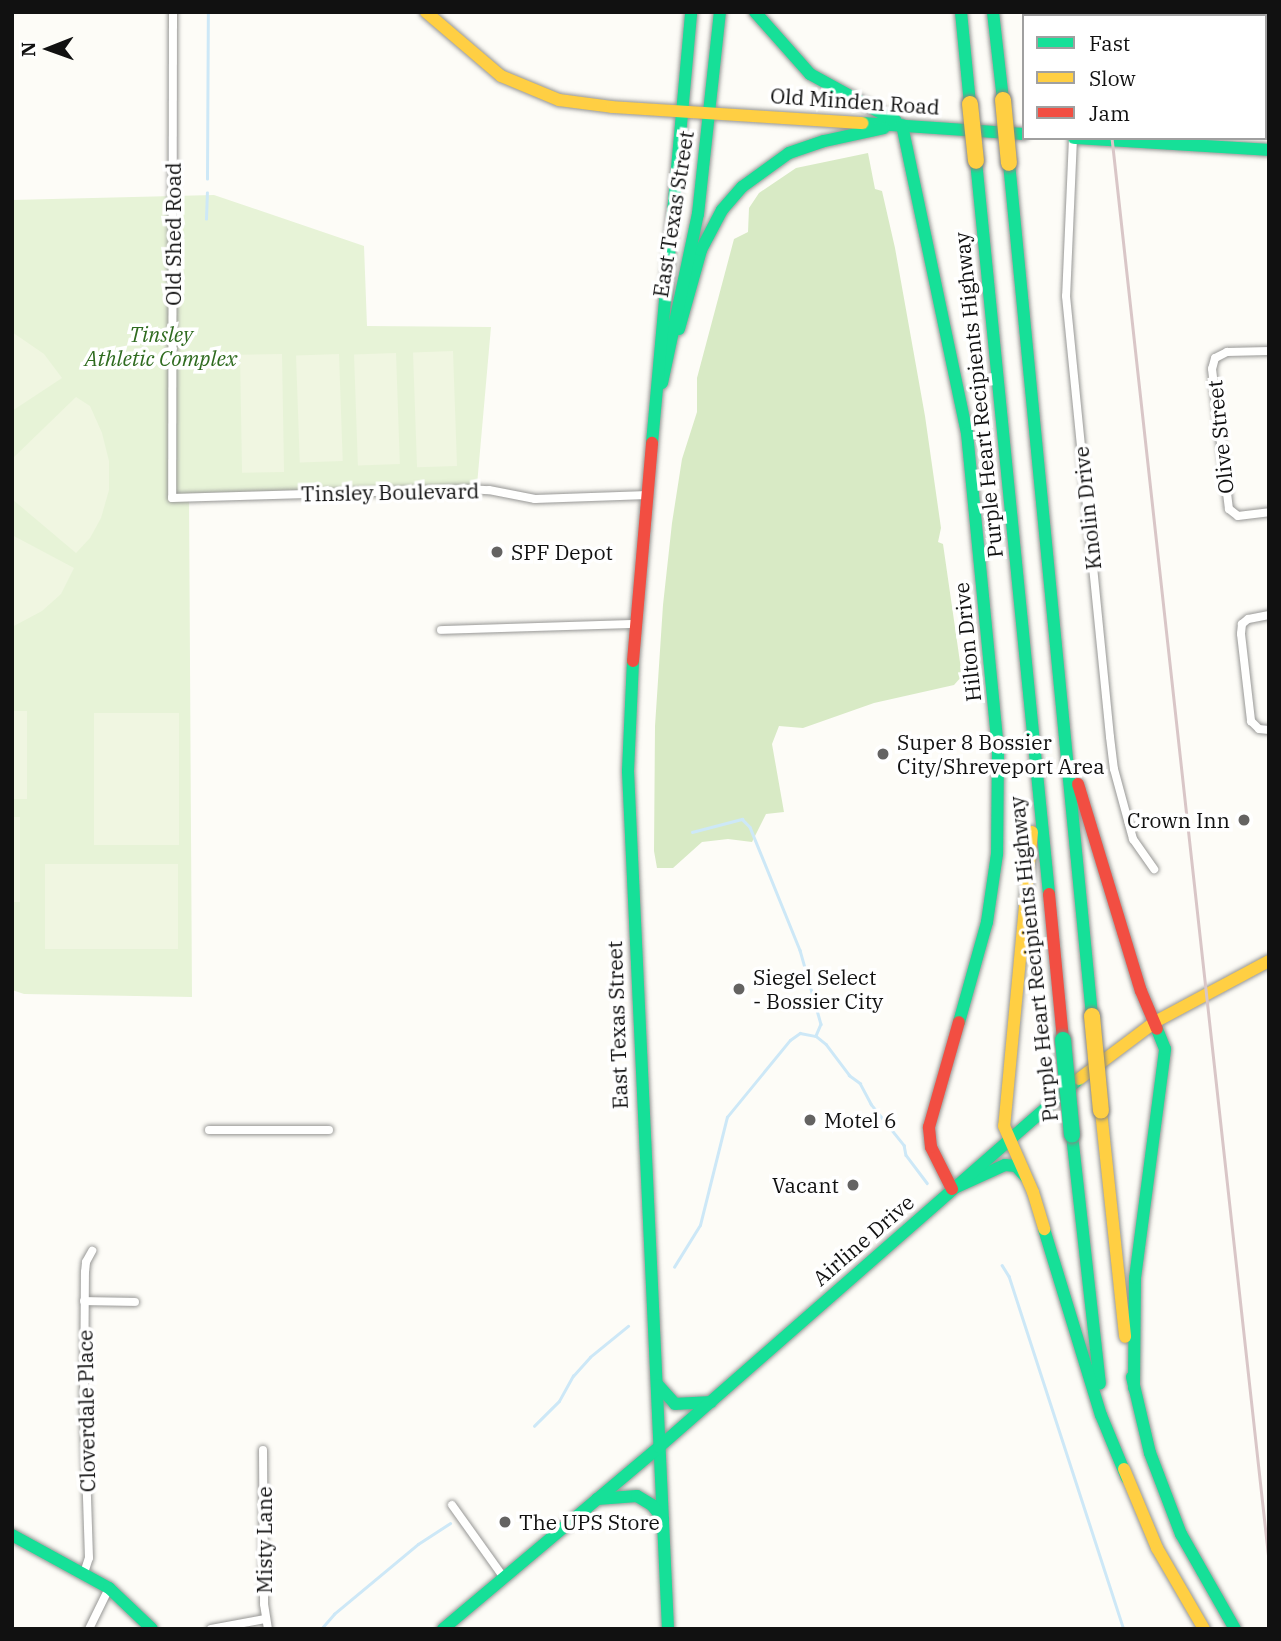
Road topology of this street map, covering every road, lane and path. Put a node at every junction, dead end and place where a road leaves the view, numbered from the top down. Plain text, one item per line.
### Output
1 (173, 12) edge
2 (426, 12) edge
3 (691, 12) edge
4 (720, 12) edge
5 (755, 12) edge
6 (961, 12) edge
7 (993, 12) edge
8 (684, 109) junction
9 (710, 112) junction
10 (902, 125) junction
11 (1022, 134) edge
12 (1074, 140) edge
13 (1106, 140) edge
14 (1269, 150) edge
15 (1269, 351) edge
16 (664, 375) junction
17 (655, 421) junction
18 (648, 495) junction
19 (172, 498) joint
20 (1269, 512) edge
21 (1269, 615) edge
22 (635, 624) junction
23 (441, 630) dead end
24 (1059, 676) junction
25 (1269, 730) edge
26 (1033, 749) junction
27 (1154, 869) dead end
28 (1269, 961) edge
29 (1155, 1022) junction
30 (208, 1130) dead end
31 (329, 1130) dead end
32 (1011, 1136) junction
33 (952, 1189) junction
34 (1033, 1192) junction
35 (92, 1251) dead end
36 (84, 1301) junction
37 (135, 1302) dead end
38 (656, 1380) junction
39 (1134, 1388) junction
40 (711, 1402) junction
41 (659, 1447) junction
42 (263, 1450) dead end
43 (1127, 1478) junction
44 (597, 1499) junction
45 (452, 1505) dead end
46 (663, 1519) junction
47 (12, 1535) edge
48 (85, 1573) junction
49 (504, 1578) junction
50 (109, 1588) junction
51 (265, 1619) junction
52 (1231, 1623) edge
53 (89, 1629) edge
54 (152, 1629) edge
55 (211, 1629) edge
56 (268, 1629) edge
57 (443, 1629) edge
58 (668, 1629) edge
59 (1204, 1629) edge

1 - 19 street, Old Shed Road
2 - 8 main road, Old Minden Road
3 - 8 main road, East Texas Street
4 - 9 main road, East Texas Street
5 - 10 main road
6 - 26 main road, Purple Heart Recipients Highway, bridge
7 - 24 main road, bridge
8 - 9 main road, Old Minden Road
8 - 17 main road, East Texas Street
9 - 10 main road, Old Minden Road
9 - 16 main road, East Texas Street
10 - 11 main road, Old Minden Road
10 - 16 main road
10 - 33 main road, Hilton Drive
12 - 27 street, Knolin Drive
13 - 14 main road
15 - 20 street, Olive Street
16 - 17 main road, East Texas Street
17 - 18 main road, East Texas Street
18 - 19 street, Tinsley Boulevard
18 - 22 main road, East Texas Street
21 - 25 street
22 - 23 street
22 - 38 main road, East Texas Street
24 - 29 main road
24 - 39 main road, bridge
26 - 32 main road
26 - 43 main road, Purple Heart Recipients Highway, bridge
28 - 29 main road, Airline Drive
29 - 32 main road, Airline Drive
29 - 39 main road
30 - 31 street
32 - 33 main road, Airline Drive
32 - 34 main road
33 - 34 main road
33 - 40 main road, Airline Drive
34 - 43 main road
35 - 36 street, Cloverdale Place
36 - 37 street
36 - 48 street, Cloverdale Place
38 - 40 main road
38 - 41 main road, East Texas Street
39 - 52 main road
40 - 41 main road, Airline Drive
41 - 44 main road, Airline Drive
41 - 46 main road, East Texas Street
42 - 51 street, Misty Lane
43 - 59 main road, Purple Heart Recipients Highway
44 - 46 main road
44 - 49 main road, Airline Drive
45 - 49 street
46 - 58 main road, East Texas Street
47 - 48 main road
48 - 50 main road
49 - 57 main road, Airline Drive
50 - 53 street
50 - 54 main road
51 - 55 street
51 - 56 street, Misty Lane

